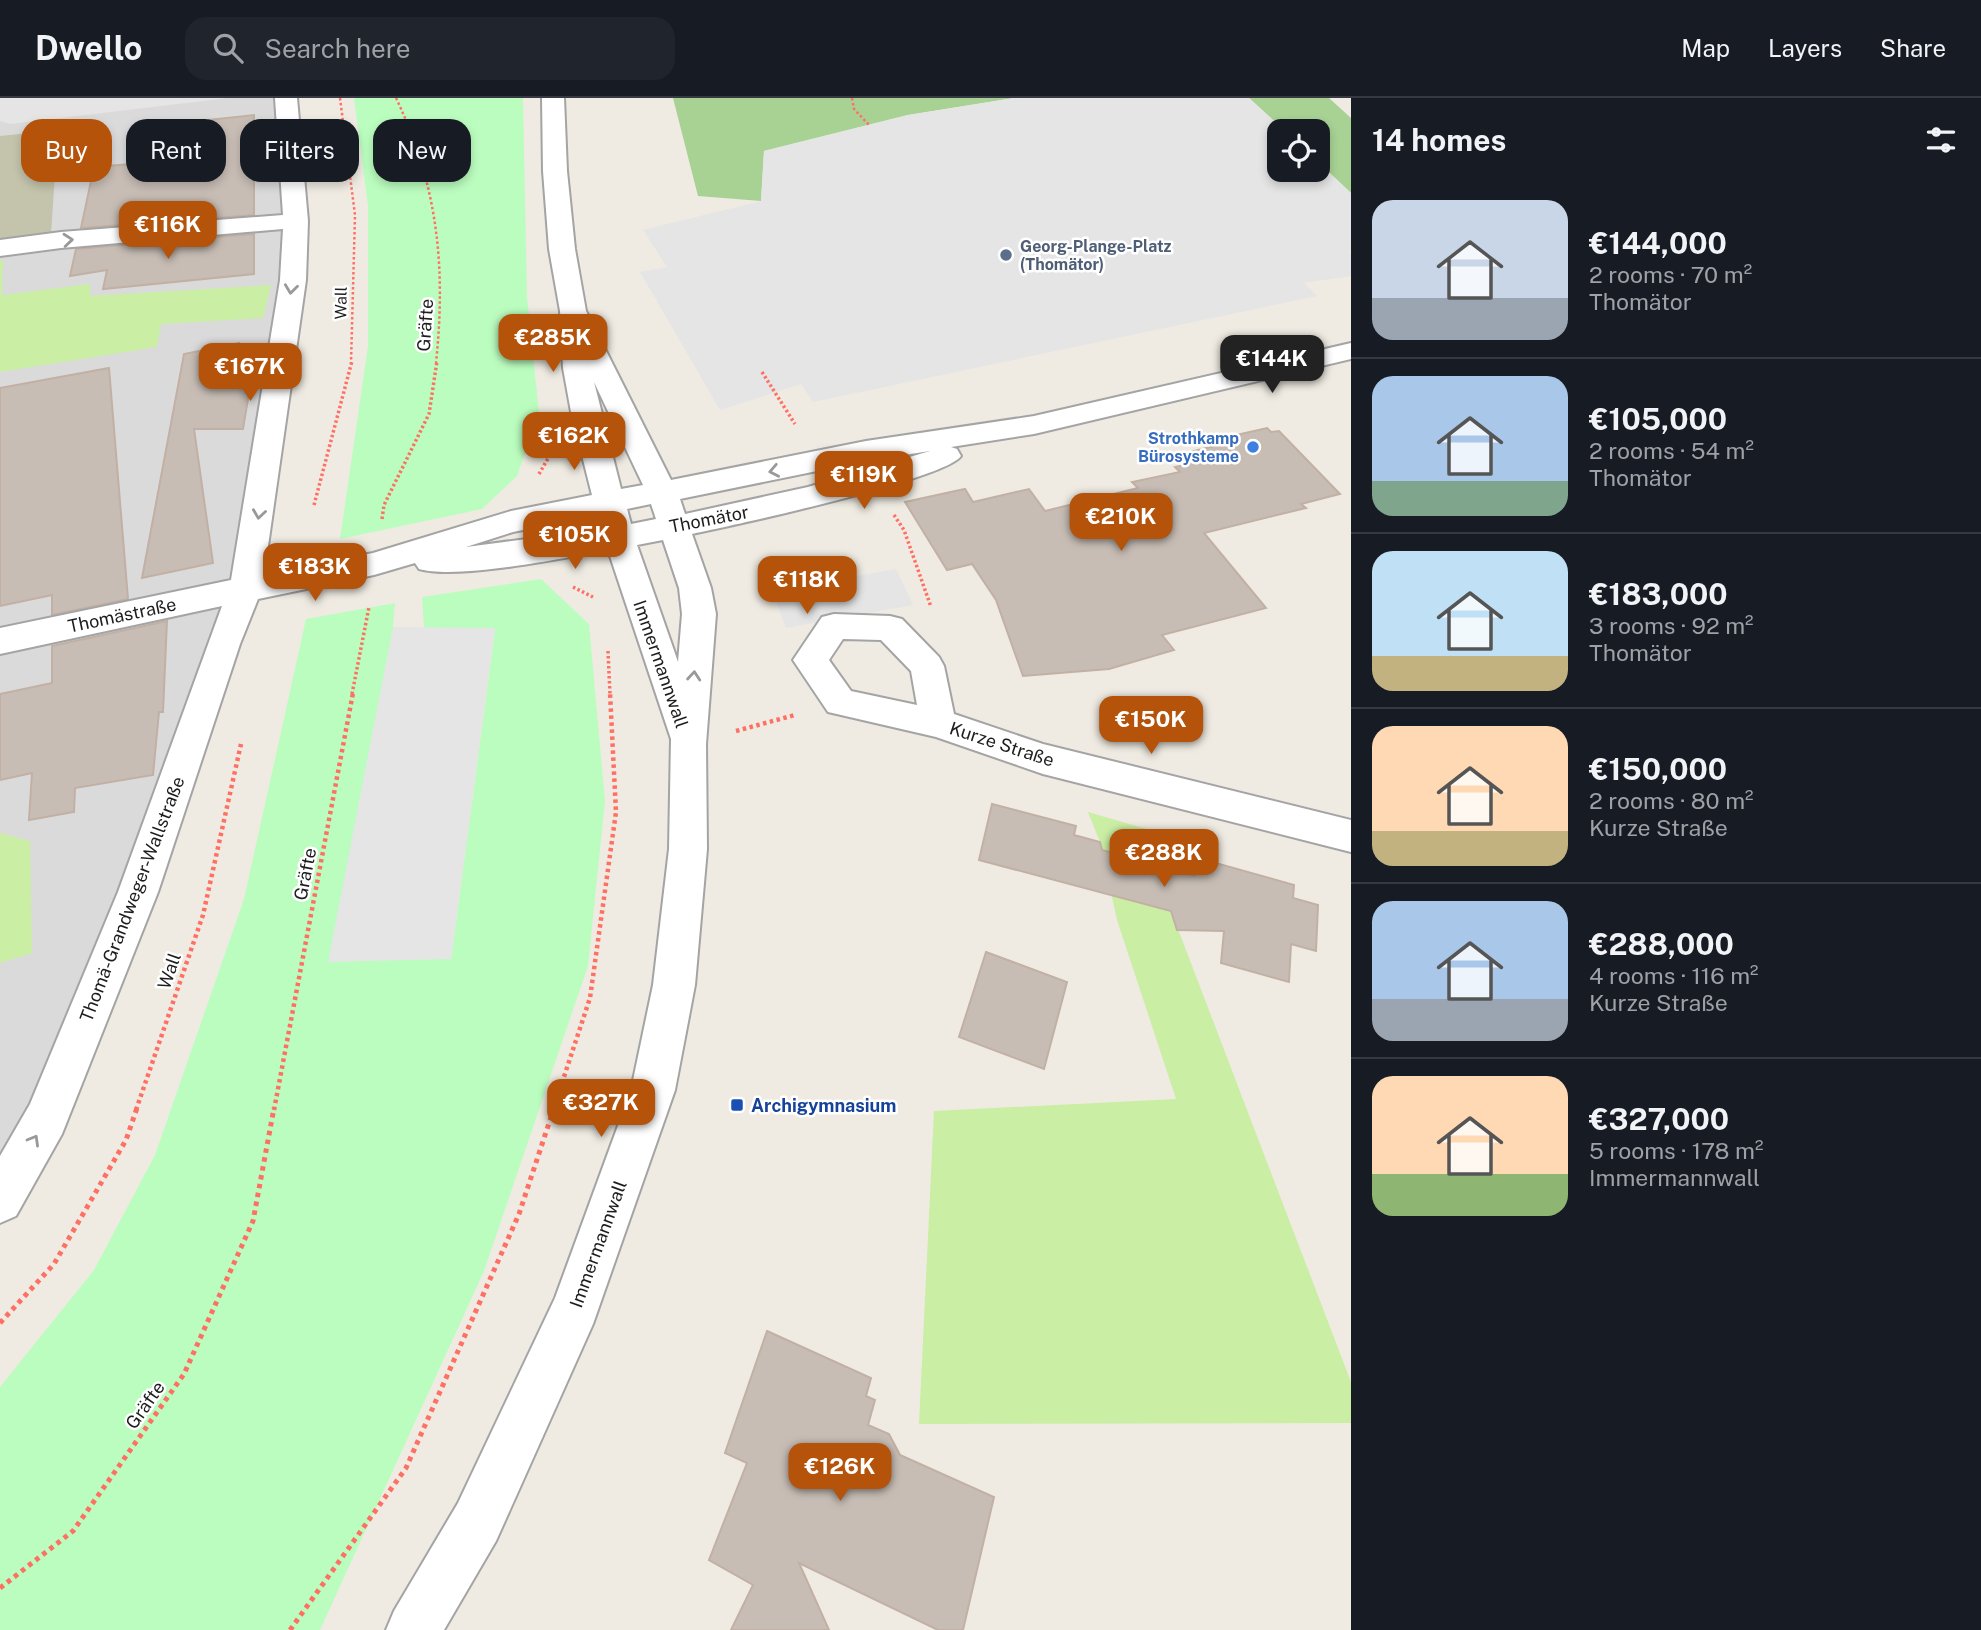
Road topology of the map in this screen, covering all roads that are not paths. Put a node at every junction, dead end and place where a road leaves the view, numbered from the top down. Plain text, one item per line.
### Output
1 (286, 98) edge
2 (552, 98) edge
3 (296, 221) junction
4 (0, 248) edge
5 (573, 311) junction
6 (1351, 351) edge
7 (1034, 425) junction
8 (662, 492) junction
9 (609, 503) junction
10 (676, 526) junction
11 (619, 537) junction
12 (374, 564) junction
13 (245, 590) junction
14 (0, 641) edge
15 (937, 723) junction
16 (688, 744) junction
17 (1351, 836) edge
18 (0, 1200) edge
19 (413, 1630) edge

1 - 3 street, Thomä-Grandweger-Wallstraße
2 - 5 street
4 -> 3 street
3 -> 13 street, Thomä-Grandweger-Wallstraße
5 - 8 street, Immermannwall
5 - 9 street, Immermannwall
6 - 7 street, Thomätor
7 -> 8 street, Thomätor
7 - 10 street, Thomätor
8 - 9 street, Thomätor
8 - 10 street, Immermannwall
9 - 11 street, Immermannwall
9 - 12 street, Thomätor
10 - 11 street, Thomätor
16 -> 10 street, Immermannwall
11 - 12 street, Thomätor
11 - 16 street, Immermannwall
12 - 13 street, Thomätor
13 - 14 street, Thomästraße
18 -> 13 street, Thomä-Grandweger-Wallstraße
15 - 15 street, Kurze Straße
15 - 17 street, Kurze Straße
16 - 19 street, Immermannwall

